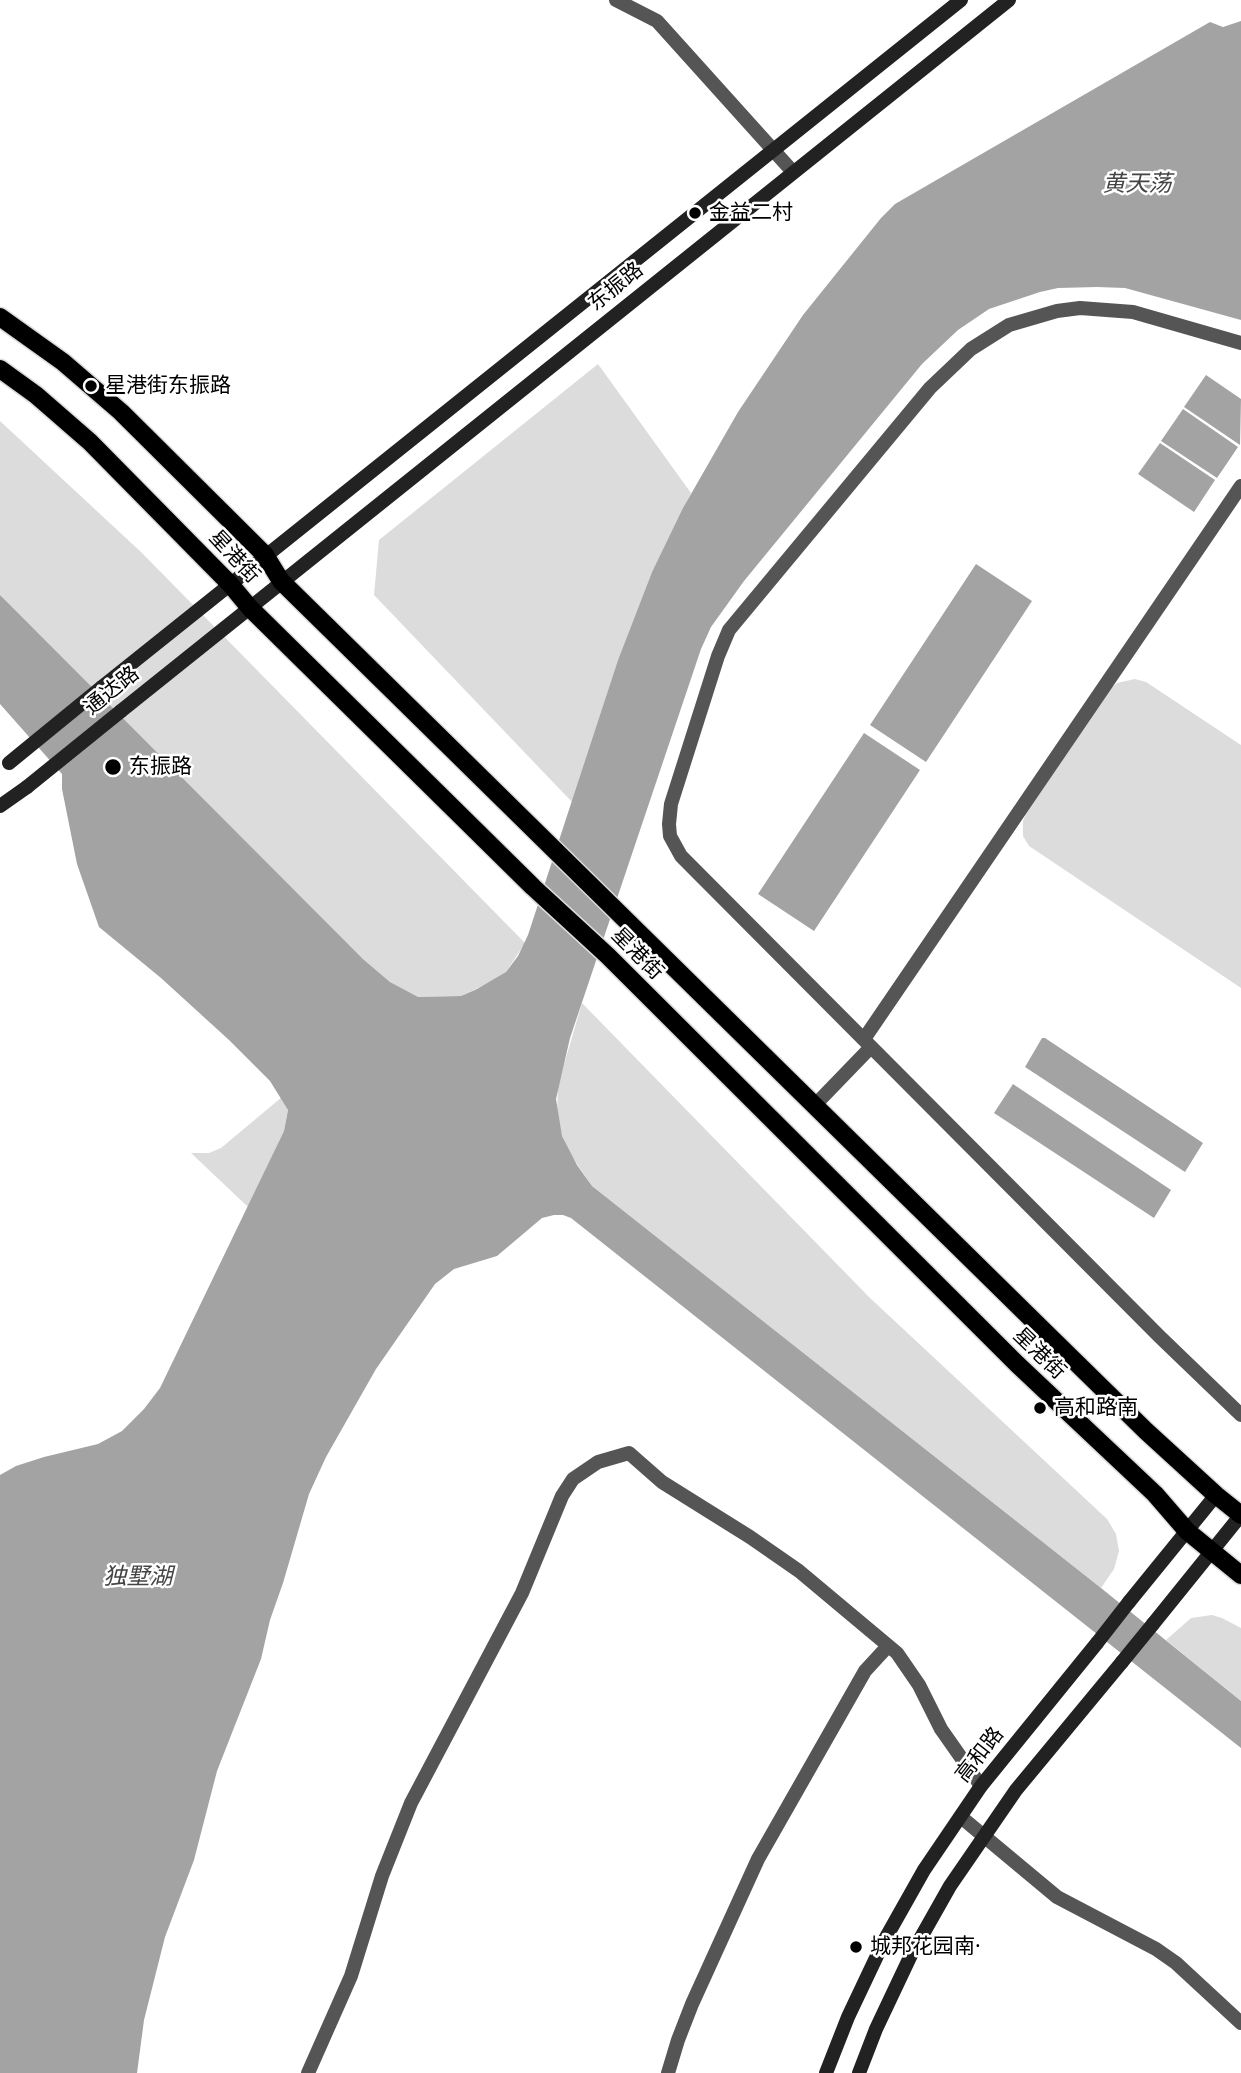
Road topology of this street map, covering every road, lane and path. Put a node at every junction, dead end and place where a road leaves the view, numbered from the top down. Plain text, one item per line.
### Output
1 (616, 0) edge
2 (961, 0) edge
3 (1009, 0) edge
4 (774, 151) junction
5 (793, 172) junction
6 (0, 317) edge
7 (1241, 343) edge
8 (0, 369) edge
9 (1241, 486) edge
10 (265, 555) junction
11 (281, 581) junction
12 (230, 584) junction
13 (250, 608) junction
14 (4, 766) edge
15 (0, 806) edge
16 (867, 1043) junction
17 (814, 1105) junction
18 (1241, 1415) edge
19 (1216, 1495) junction
20 (1241, 1515) edge
21 (1187, 1531) junction
22 (1212, 1552) junction
23 (1241, 1575) edge
24 (888, 1646) junction
25 (981, 1786) junction
26 (961, 1817) junction
27 (985, 1836) junction
28 (1241, 2023) edge
29 (308, 2073) edge
30 (668, 2073) edge
31 (826, 2073) edge
32 (859, 2073) edge

1 - 4 street
2 - 4 main road, 东振路
3 - 5 main road, 东振路
4 - 5 street
4 - 10 main road, 东振路
5 - 11 main road, 东振路
6 - 10 main road, 星港街
7 - 16 street
8 - 12 main road, 星港街
9 - 16 street
10 - 11 main road, 星港街
10 - 12 main road, 东振路
11 - 13 main road, 东振路
11 - 17 main road, 星港街
12 - 13 main road, 星港街
12 - 14 main road, 通达路, bridge
13 - 15 main road, 通达路, bridge
13 - 21 main road, 星港街
16 - 17 street
16 - 18 street
17 - 19 main road, 星港街
19 - 20 main road, 星港街
19 - 21 main road, 高和路
20 - 22 main road
21 - 22 main road, 星港街
21 - 25 main road, 高和路, bridge
22 - 23 main road, 星港街
22 - 27 main road, bridge
24 - 25 street
24 - 29 street
24 - 30 street
25 - 26 main road, 高和路
26 - 27 street
26 - 31 main road, 高和路
27 - 28 street
27 - 32 main road

